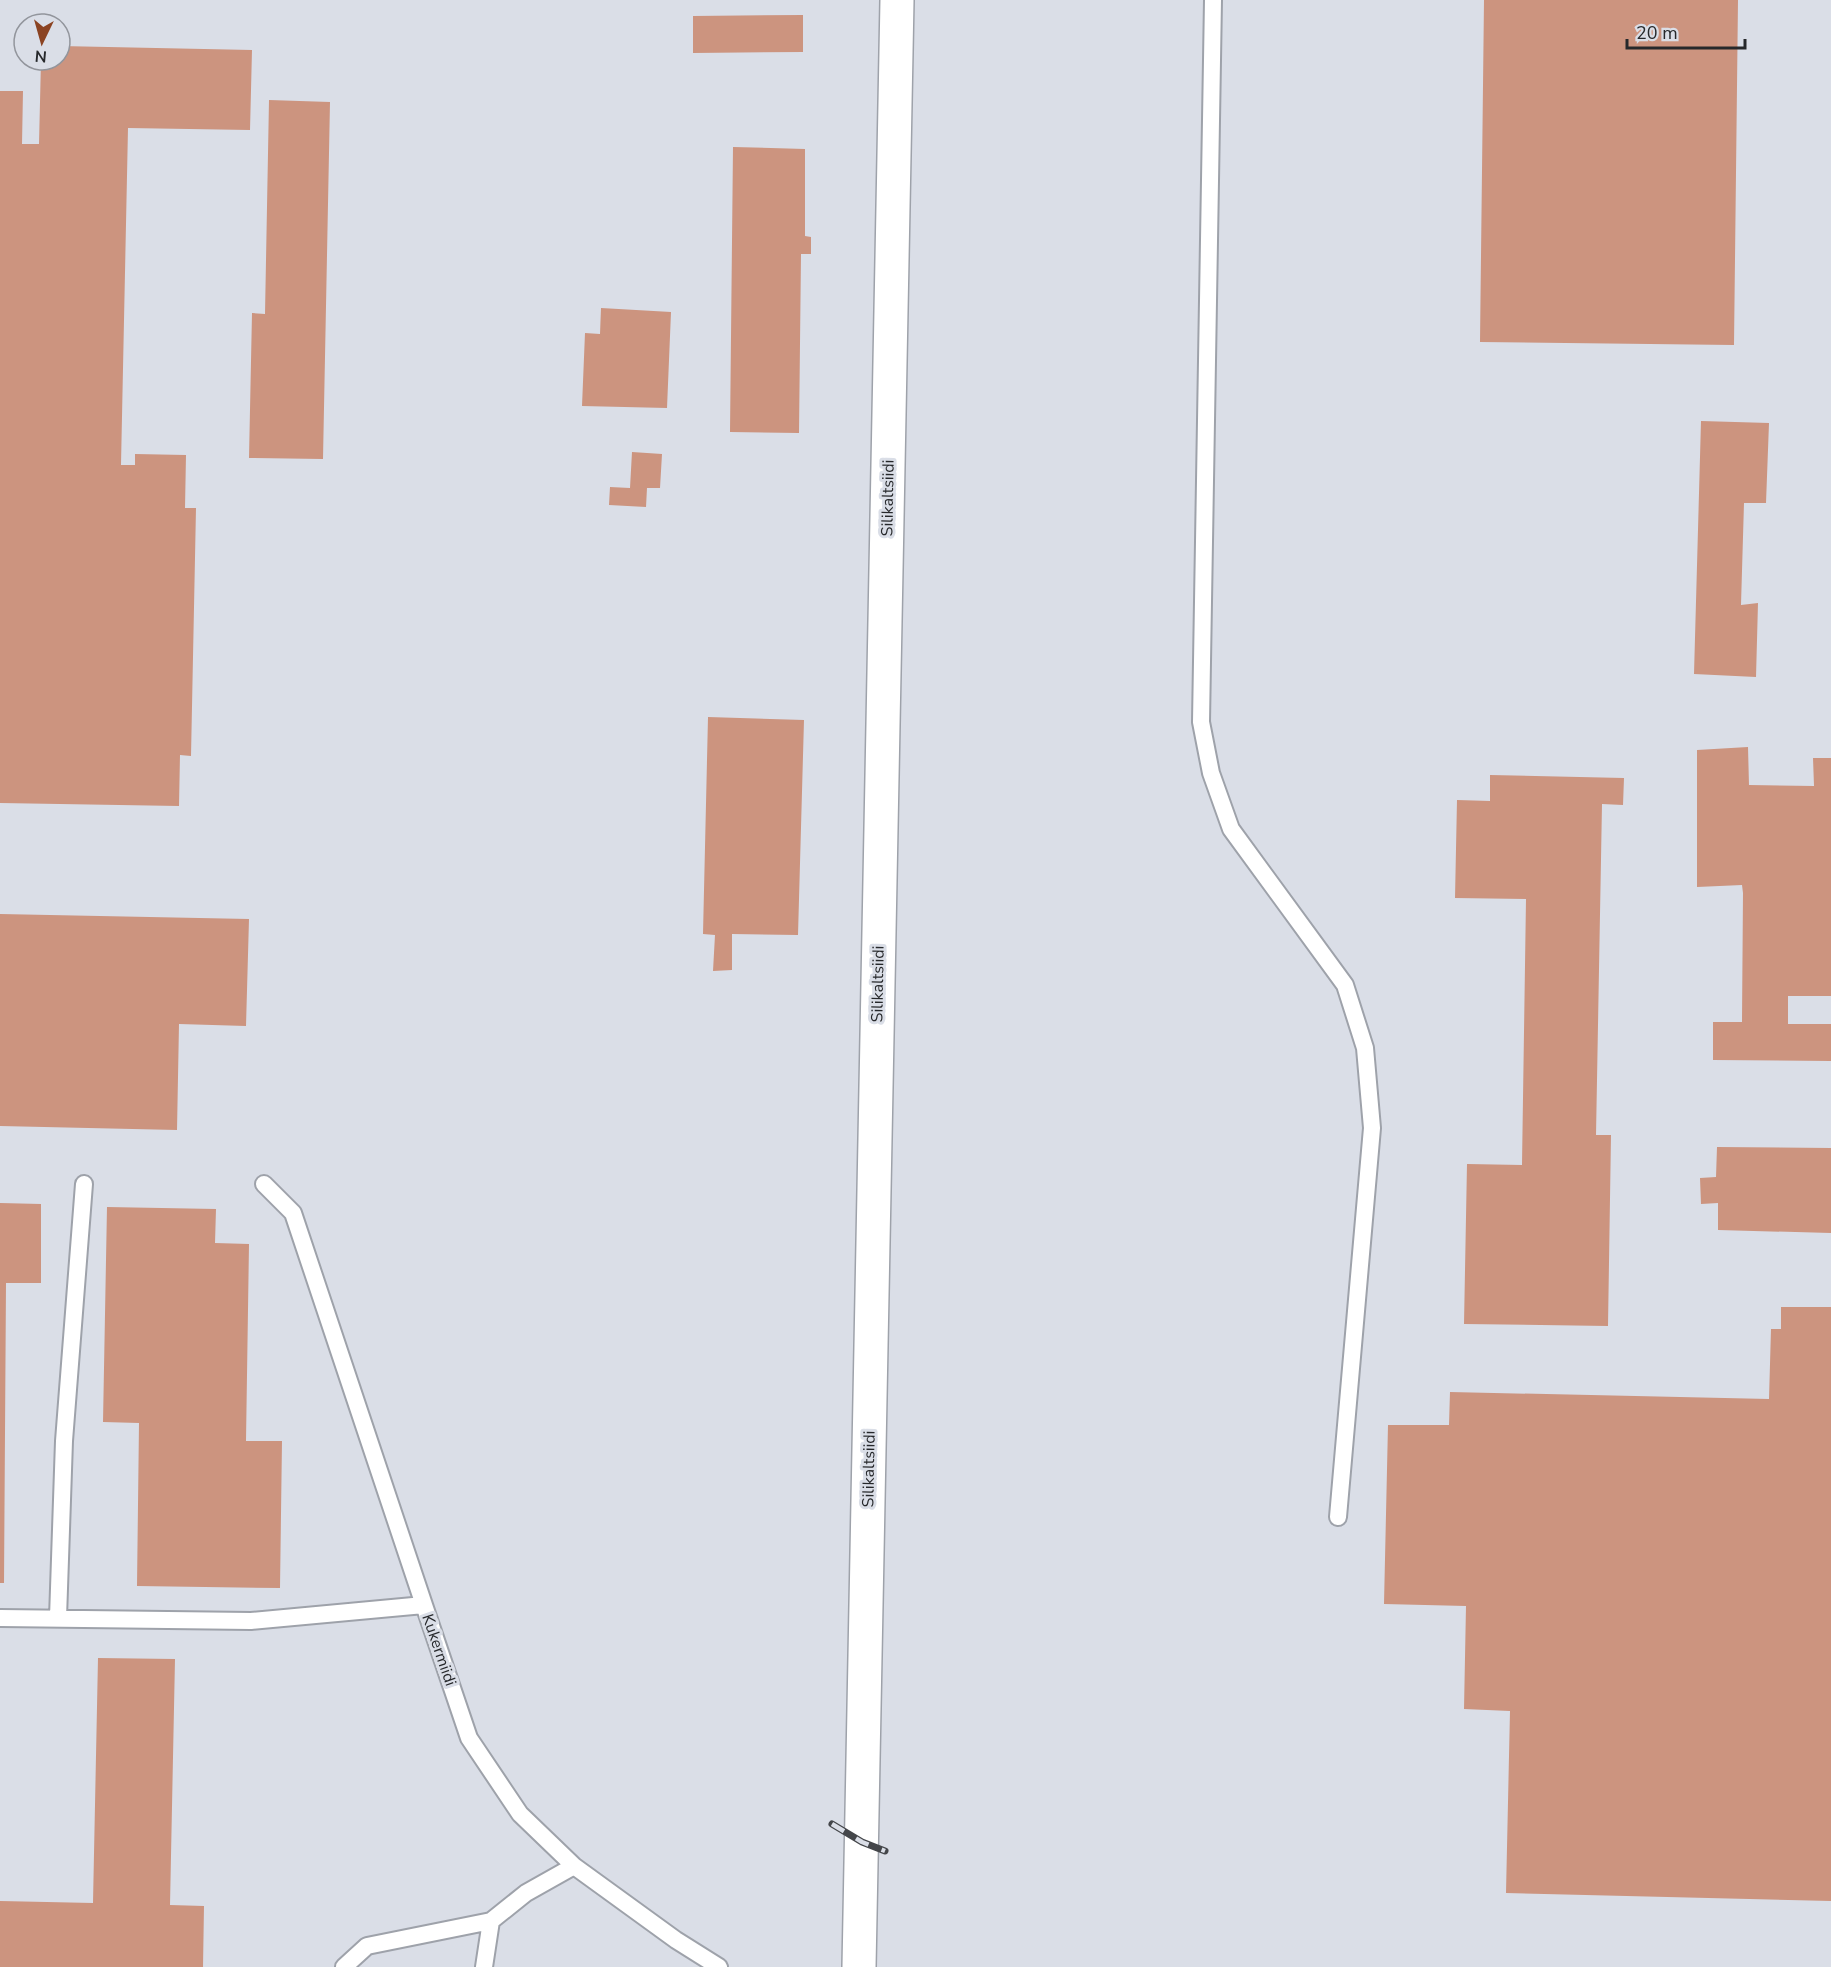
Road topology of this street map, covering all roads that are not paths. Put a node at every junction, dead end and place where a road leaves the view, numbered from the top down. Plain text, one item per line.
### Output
1 (897, 0) edge
2 (1212, 0) edge
3 (84, 1184) dead end
4 (264, 1184) dead end
5 (1338, 1517) dead end
6 (424, 1605) junction
7 (0, 1618) edge
8 (58, 1618) junction
9 (574, 1866) junction
10 (491, 1921) junction
11 (344, 1967) edge
12 (483, 1967) edge
13 (719, 1967) edge
14 (859, 1967) edge

1 - 14 street, Silikaltsiidi
2 - 5 lane
3 - 8 lane
4 - 6 lane
6 - 8 lane, Kukermiidi
6 - 9 lane, Kukermiidi
7 - 8 lane, Kukermiidi
9 - 10 lane
9 - 13 lane, Kukermiidi
10 - 11 lane
10 - 12 lane

